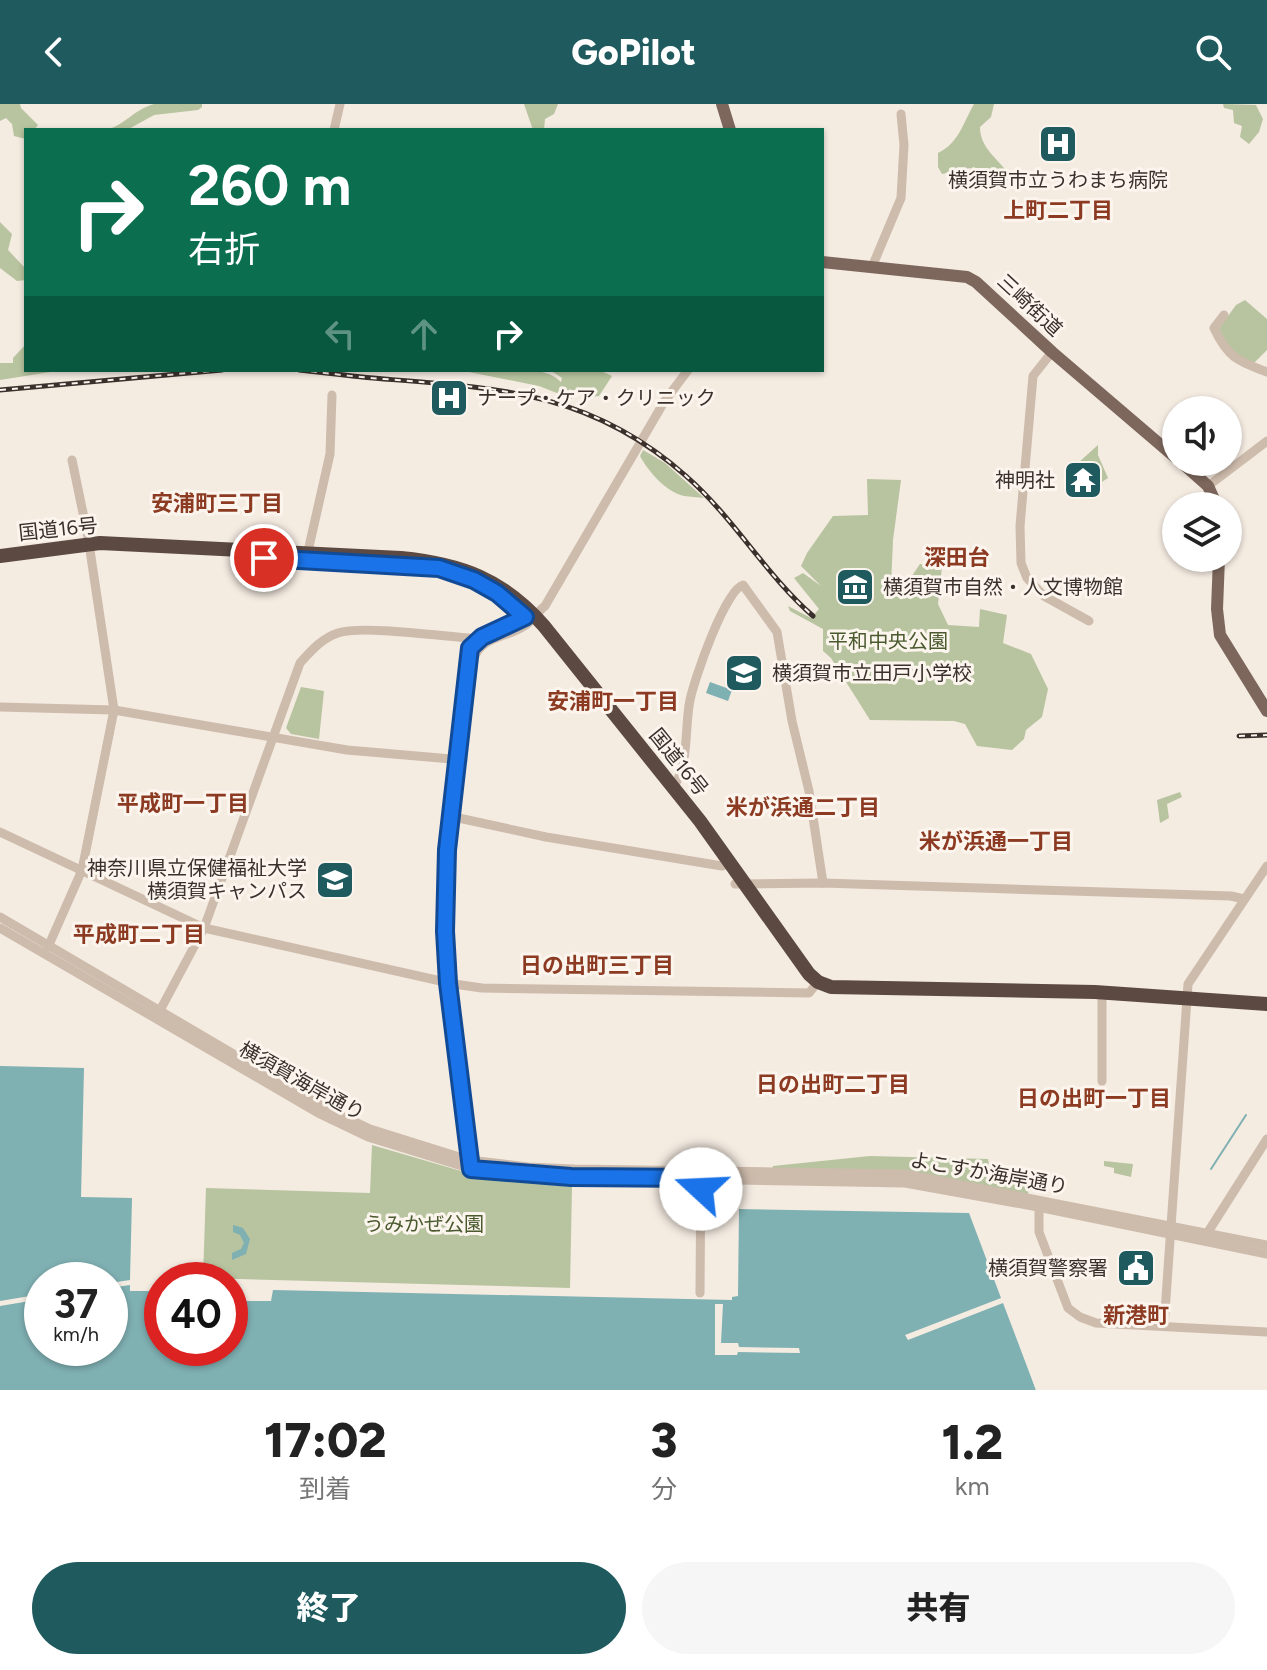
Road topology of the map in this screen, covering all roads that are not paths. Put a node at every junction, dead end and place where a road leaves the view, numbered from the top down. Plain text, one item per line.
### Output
1 (340, 104) edge
2 (722, 104) edge
3 (901, 114) dead end
4 (334, 128) edge
5 (729, 128) edge
6 (824, 262) edge
7 (872, 267) junction
8 (1224, 315) dead end
9 (1052, 352) junction
10 (686, 372) edge
11 (1267, 372) edge
12 (332, 395) dead end
13 (1267, 441) edge
14 (1162, 446) edge
15 (72, 460) dead end
16 (1197, 476) edge
17 (1208, 486) junction
18 (1211, 492) edge
19 (90, 548) junction
20 (0, 556) edge
21 (306, 557) junction
22 (0, 562) edge
23 (1219, 572) edge
24 (530, 618) junction
25 (1089, 621) dead end
26 (475, 647) junction
27 (0, 707) edge
28 (114, 710) junction
29 (1267, 711) edge
30 (271, 737) junction
31 (460, 760) junction
32 (672, 790) junction
33 (454, 817) junction
34 (0, 832) edge
35 (725, 865) junction
36 (1267, 866) edge
37 (82, 870) junction
38 (823, 883) junction
39 (739, 884) junction
40 (1244, 899) junction
41 (0, 917) edge
42 (0, 928) edge
43 (204, 928) junction
44 (47, 949) junction
45 (451, 984) junction
46 (816, 985) junction
47 (1102, 996) junction
48 (1185, 1001) junction
49 (1267, 1004) edge
50 (1267, 1010) edge
51 (158, 1015) junction
52 (1102, 1081) dead end
53 (1267, 1139) edge
54 (701, 1152) dead end
55 (473, 1165) junction
56 (701, 1174) junction
57 (1039, 1203) junction
58 (1170, 1230) junction
59 (1208, 1232) junction
60 (1267, 1245) edge
61 (1267, 1254) edge
62 (700, 1293) dead end
63 (1164, 1326) junction
64 (1267, 1332) edge

1 - 4 street
2 - 5 main road
3 - 7 street
6 - 7 main road, 三崎街道
7 - 9 main road, 三崎街道
8 - 11 street
9 - 14 main road, 三崎街道
9 - 25 street
10 - 24 street
12 - 21 street
13 - 17 street
15 - 19 street
16 - 17 main road
17 - 18 main road
19 - 20 highway, 国道16号
19 - 21 highway, 国道16号
19 - 22 highway, 国道16号
19 - 28 street
21 - 24 highway, 国道16号
23 - 29 main road
24 - 26 street
24 - 26 street
24 - 32 highway, 国道16号
26 - 30 street
26 - 31 street
27 - 28 street
28 - 30 street
28 - 37 street
30 - 31 street
30 - 43 street
31 - 33 street
32 - 35 highway, 国道16号
32 - 38 street
33 - 35 street
33 - 45 street
34 - 37 street
35 - 39 highway, 国道16号
36 - 40 street
37 - 43 street
37 - 44 street
38 - 39 street
38 - 40 street
39 - 46 highway, 国道16号
40 - 48 street
41 - 44 street
42 - 44 street
43 - 45 street
43 - 51 street
44 - 51 street
45 - 46 street
45 - 55 street
46 - 47 highway
47 - 48 highway
47 - 52 street
48 - 49 highway
48 - 50 highway
48 - 58 street
51 - 55 street
53 - 59 street
54 - 56 street
55 - 56 street
56 - 57 street, よこすか海岸通り
56 - 57 street, よこすか海岸通り
56 - 62 street
57 - 58 street, よこすか海岸通り
57 - 63 street
58 - 59 street, よこすか海岸通り
58 - 61 street, よこすか海岸通り
58 - 63 street
59 - 60 street, よこすか海岸通り
63 - 64 street

